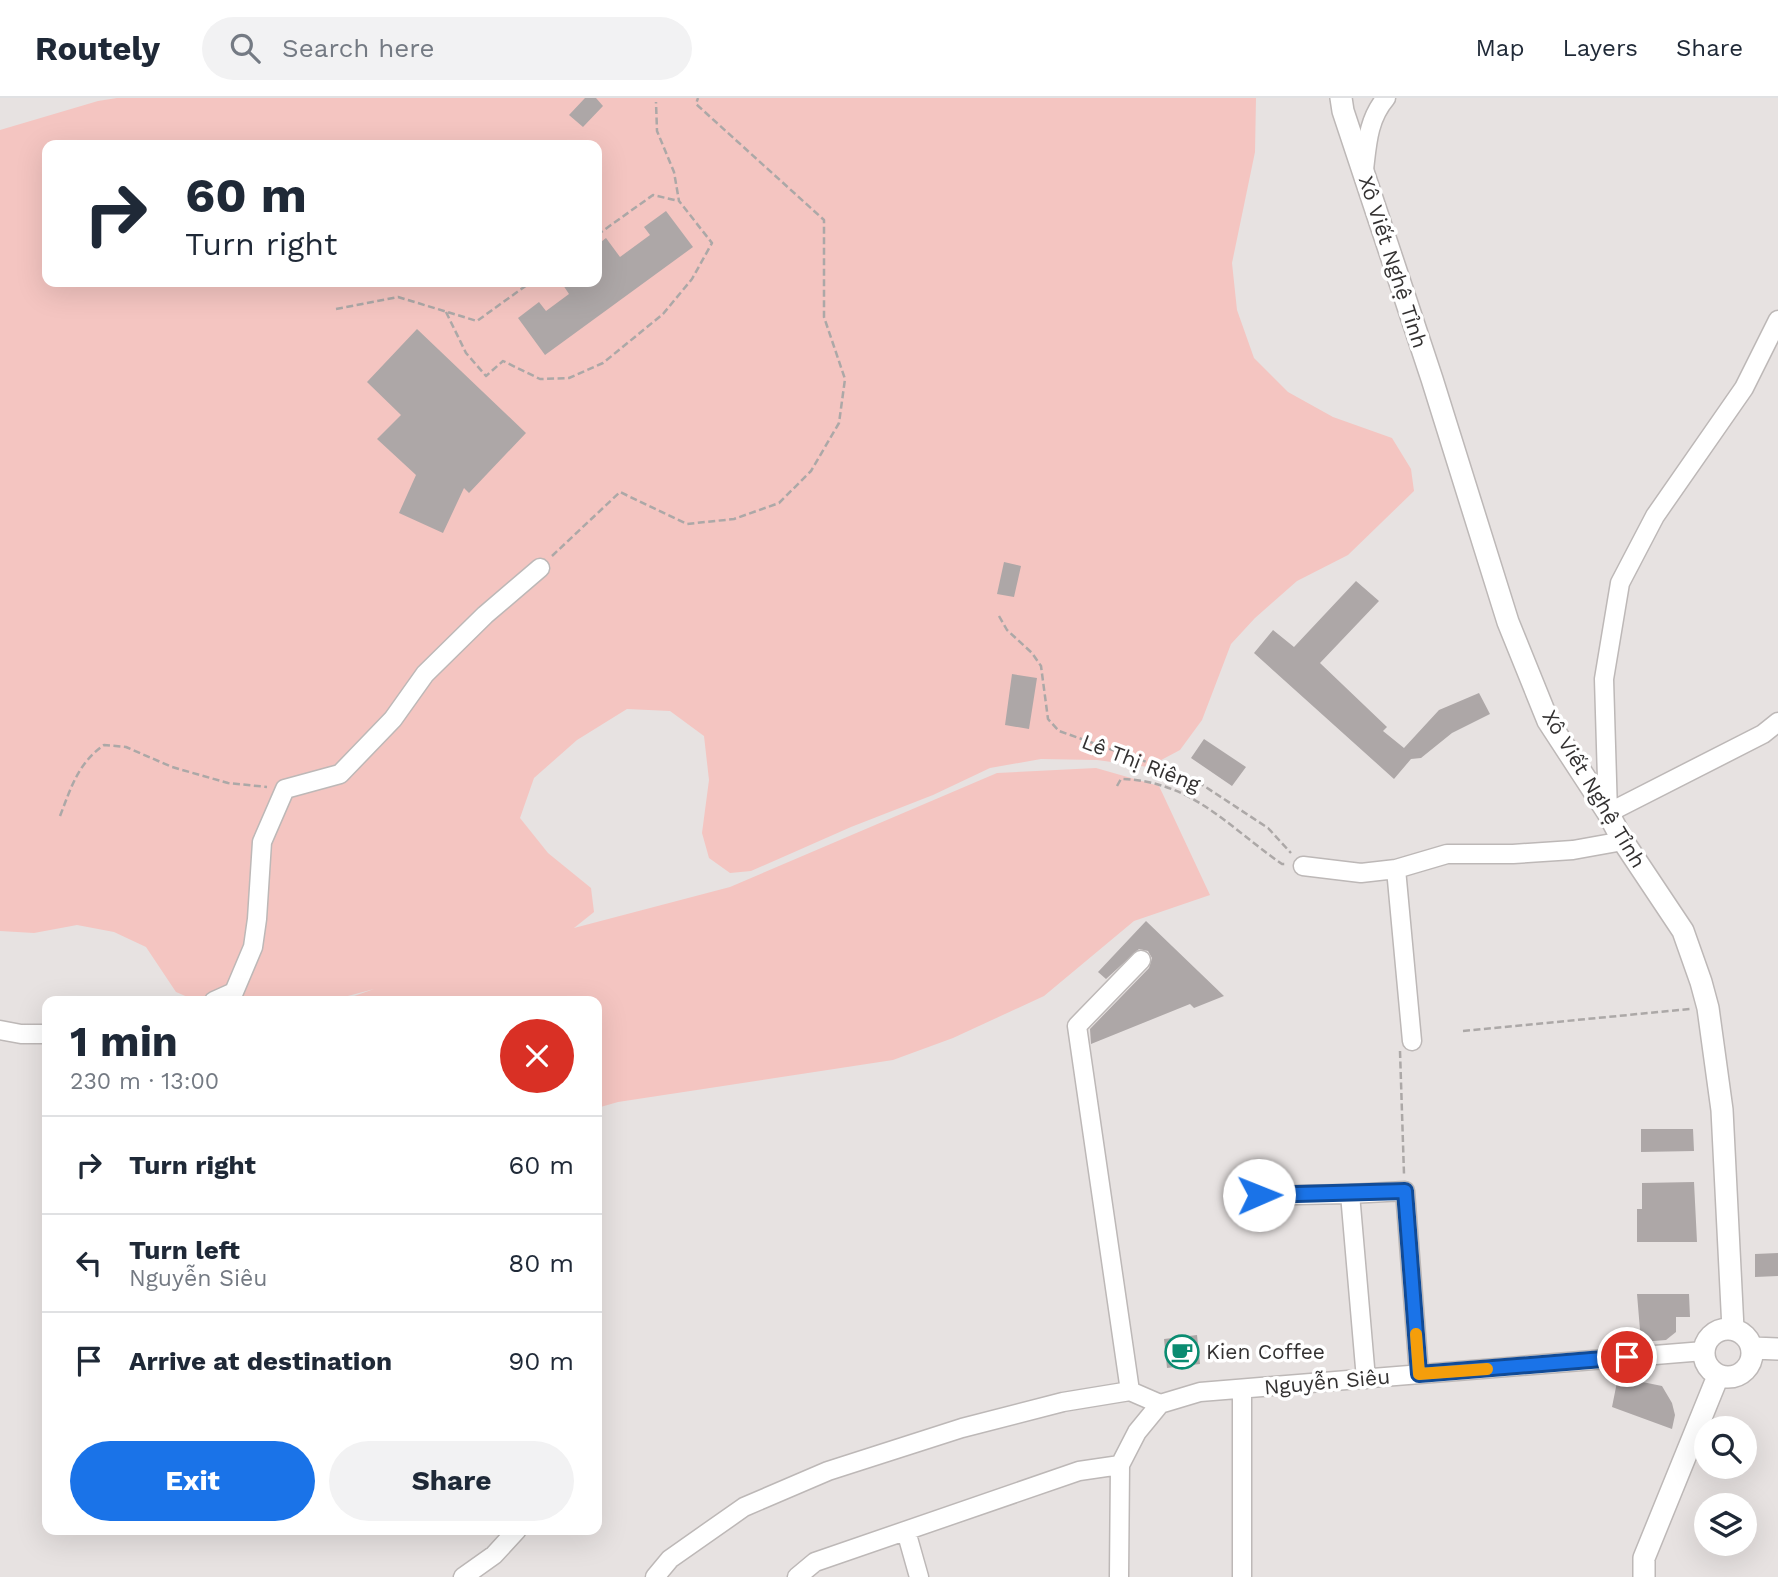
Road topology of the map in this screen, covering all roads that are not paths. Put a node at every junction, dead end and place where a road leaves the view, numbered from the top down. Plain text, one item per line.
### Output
1 (1341, 98) edge
2 (1387, 98) edge
3 (1364, 174) junction
4 (1778, 320) edge
5 (540, 568) road end
6 (1778, 722) edge
7 (1771, 738) edge
8 (1608, 813) junction
9 (1623, 841) junction
10 (1303, 866) road end
11 (1396, 869) junction
12 (1141, 960) dead end
13 (225, 996) edge
14 (0, 1030) edge
15 (42, 1034) edge
16 (1412, 1041) road end
17 (1350, 1194) junction
18 (1236, 1196) dead end
19 (1733, 1329) junction
20 (1768, 1347) edge
21 (1704, 1351) junction
22 (1419, 1374) junction
23 (1718, 1376) junction
24 (1366, 1379) junction
25 (1242, 1389) junction
26 (1130, 1391) junction
27 (1160, 1404) junction
28 (1120, 1465) junction
29 (906, 1531) junction
30 (512, 1535) edge
31 (463, 1577) edge
32 (655, 1577) edge
33 (797, 1577) edge
34 (919, 1577) edge
35 (1119, 1577) edge
36 (1242, 1577) edge
37 (1644, 1577) edge

1 - 3 main road, Xô Viết Nghệ Tỉnh
2 - 3 street
3 - 8 main road, Xô Viết Nghệ Tỉnh
4 - 8 street
5 - 13 street
6 - 7 street
7 - 8 street
8 - 9 main road, Xô Viết Nghệ Tỉnh
9 - 11 street
9 - 19 main road, Xô Viết Nghệ Tỉnh
10 - 11 street
11 - 16 street
12 - 26 street
14 - 15 street
17 - 18 street
17 - 22 street
17 - 24 street
19 - 20 main road
19 - 21 main road
20 - 23 main road
21 - 22 street, Nguyễn Siêu
21 - 23 main road
22 - 24 street, Nguyễn Siêu
23 - 37 main road
24 - 25 street, Nguyễn Siêu
25 - 27 street, Nguyễn Siêu
25 - 36 street
26 - 27 street
26 - 32 street
27 - 28 street
28 - 29 street
28 - 35 street
29 - 33 street
29 - 34 street
30 - 31 street

